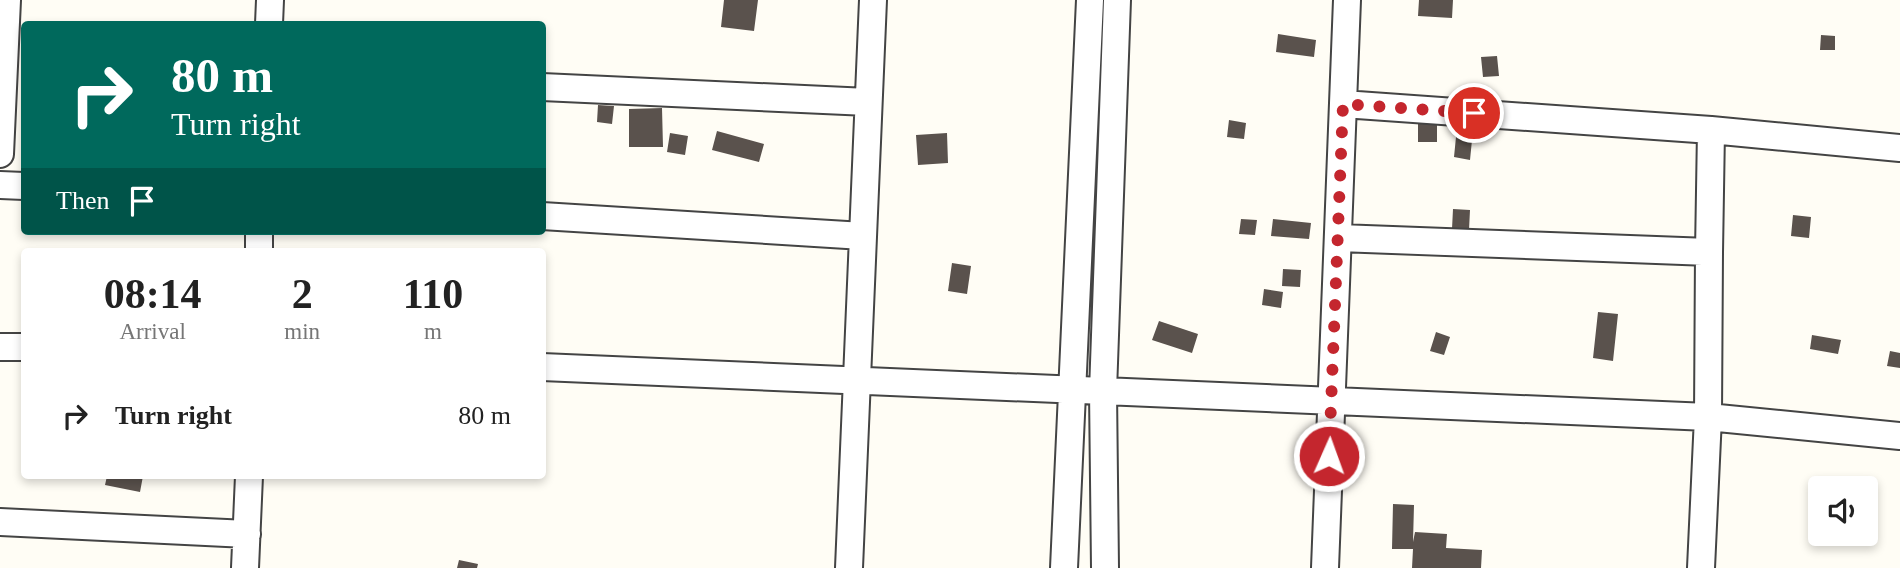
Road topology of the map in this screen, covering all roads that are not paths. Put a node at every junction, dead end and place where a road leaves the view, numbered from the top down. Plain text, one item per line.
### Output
1 (7, 0) edge
2 (270, 0) edge
3 (873, 0) edge
4 (1090, 0) edge
5 (1117, 0) edge
6 (1347, 0) edge
7 (269, 21) edge
8 (2, 64) edge
9 (546, 87) edge
10 (868, 102) junction
11 (1343, 104) junction
12 (1711, 130) junction
13 (1900, 148) edge
14 (0, 154) edge
15 (0, 185) edge
16 (21, 186) edge
17 (546, 216) edge
18 (863, 236) junction
19 (1339, 238) junction
20 (1709, 252) junction
21 (0, 346) edge
22 (21, 347) edge
23 (546, 367) edge
24 (857, 381) junction
25 (1071, 390) junction
26 (1103, 391) junction
27 (1331, 400) junction
28 (1708, 416) junction
29 (1900, 436) edge
30 (249, 479) edge
31 (0, 522) edge
32 (247, 534) junction
33 (245, 568) edge
34 (849, 568) edge
35 (1065, 568) edge
36 (1105, 568) edge
37 (1325, 568) edge
38 (1702, 568) edge

1 - 8 street
2 - 7 street
3 - 10 street
4 - 25 street
5 - 26 street
6 - 11 street
8 - 14 street
9 - 10 street
10 - 18 street
11 - 12 street
11 - 19 street
12 - 13 street
12 - 20 street
15 - 16 street
17 - 18 street
18 - 24 street
19 - 20 street
19 - 27 street
20 - 28 street
21 - 22 street
23 - 24 street
24 - 25 street
24 - 34 street
25 - 26 street
25 - 35 street
26 - 27 street
26 - 36 street
27 - 28 street
27 - 37 street
28 - 29 street
28 - 38 street
30 - 32 street
31 - 32 street
32 - 33 street

